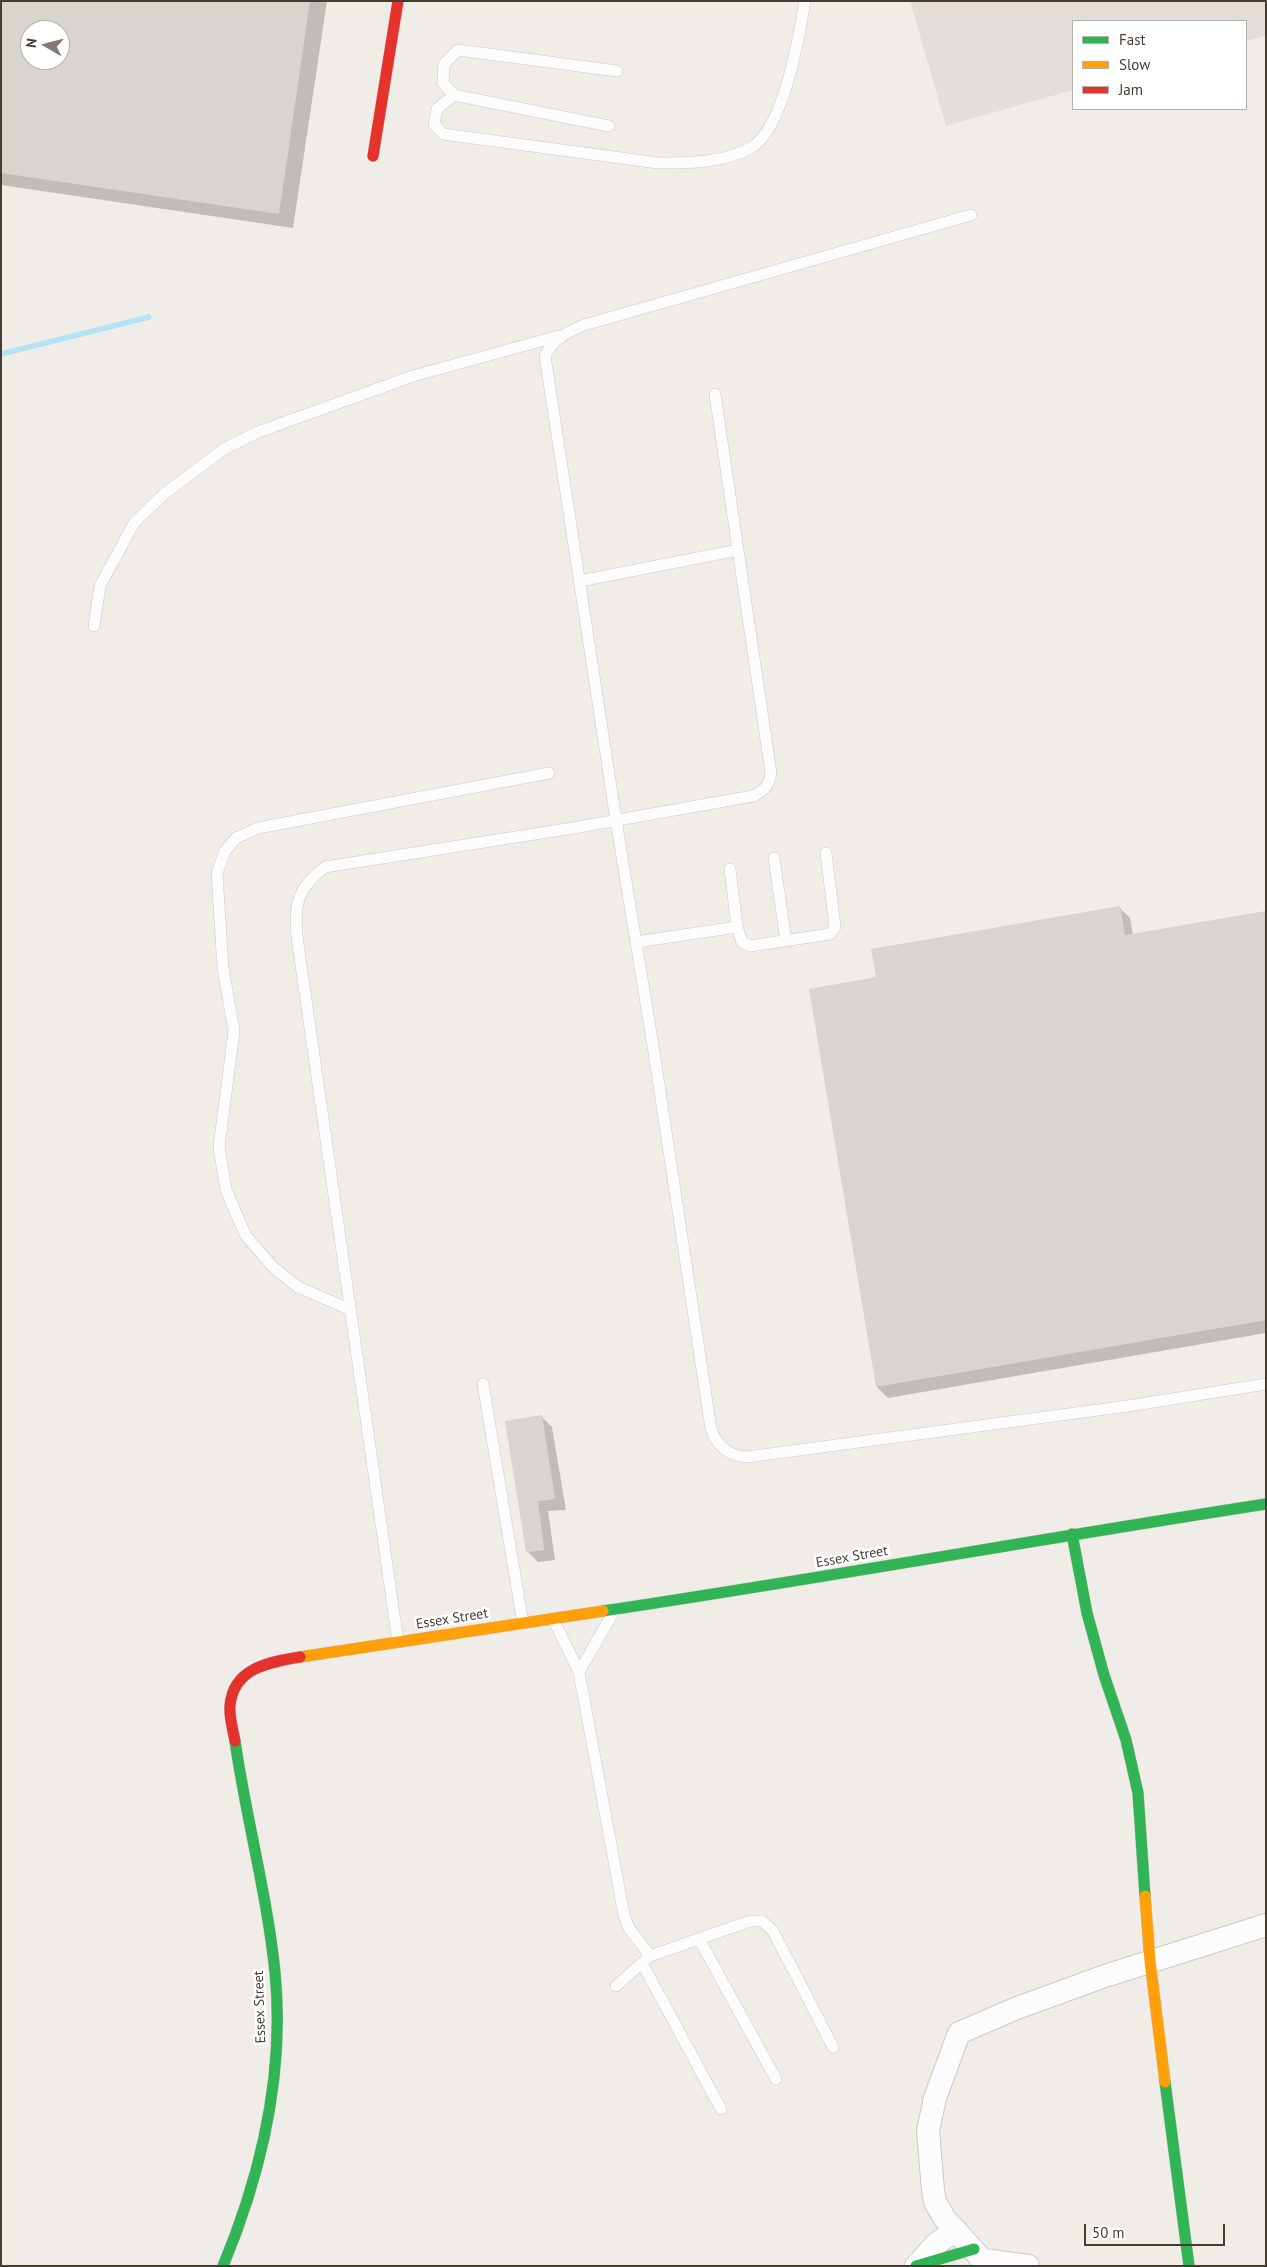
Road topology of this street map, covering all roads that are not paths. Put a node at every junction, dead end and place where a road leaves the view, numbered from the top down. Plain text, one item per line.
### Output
1 (398, 1) edge
2 (806, 1) edge
3 (617, 71) dead end
4 (454, 95) junction
5 (609, 126) dead end
6 (373, 156) dead end
7 (970, 215) dead end
8 (561, 336) junction
9 (715, 394) dead end
10 (738, 550) junction
11 (580, 581) junction
12 (94, 626) dead end
13 (549, 773) dead end
14 (616, 820) junction
15 (826, 852) dead end
16 (774, 858) dead end
17 (730, 869) dead end
18 (737, 927) junction
19 (786, 941) junction
20 (636, 942) junction
21 (351, 1310) junction
22 (483, 1384) dead end
23 (1266, 1384) edge
24 (1266, 1504) edge
25 (1072, 1534) junction
26 (615, 1609) junction
27 (553, 1619) junction
28 (523, 1623) junction
29 (398, 1642) junction
30 (579, 1672) junction
31 (1266, 1925) edge
32 (699, 1939) junction
33 (646, 1960) junction
34 (1150, 1961) junction
35 (616, 1986) dead end
36 (833, 2047) dead end
37 (776, 2079) dead end
38 (721, 2109) dead end
39 (956, 2230) junction
40 (982, 2258) edge
41 (223, 2266) edge
42 (916, 2266) edge
43 (1028, 2266) edge
44 (1188, 2266) edge

1 - 6 street
2 - 4 lane
3 - 4 lane
4 - 5 lane
7 - 8 lane
8 - 11 lane
8 - 12 lane
9 - 10 lane
10 - 11 lane
10 - 14 lane
11 - 14 lane
13 - 21 lane
14 - 20 lane
14 - 21 lane
15 - 19 lane
16 - 19 lane
17 - 18 lane
18 - 19 lane
18 - 20 lane
20 - 23 lane
21 - 29 lane
22 - 28 lane
24 - 25 street, Essex Street
25 - 26 street, Essex Street
25 - 34 street
26 - 27 street, Essex Street
26 - 30 lane
27 - 28 street, Essex Street
27 - 30 lane
28 - 29 street, Essex Street
29 - 41 street, Essex Street
30 - 33 lane
31 - 34 street
32 - 33 lane
32 - 36 lane
32 - 37 lane
33 - 35 lane
33 - 38 lane
34 - 39 street
34 - 44 street
39 - 40 street
39 - 42 street
40 - 42 street
40 - 43 street

